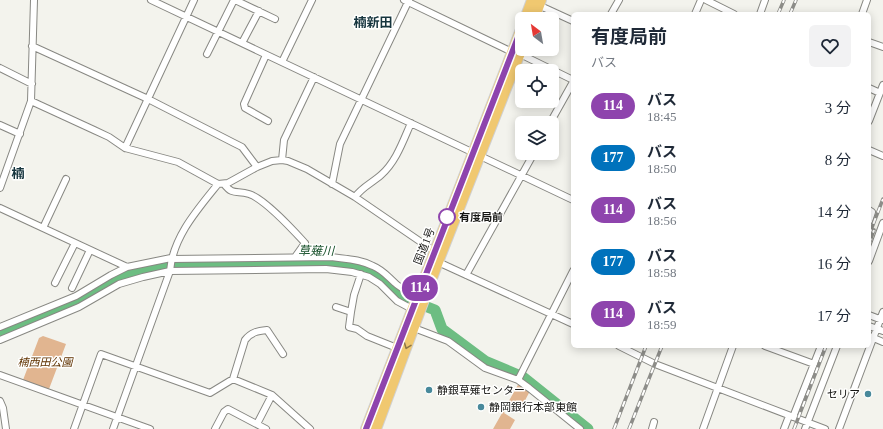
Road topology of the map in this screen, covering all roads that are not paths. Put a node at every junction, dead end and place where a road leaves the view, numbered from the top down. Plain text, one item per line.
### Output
1 (34, 0) edge
2 (151, 0) edge
3 (194, 0) edge
4 (234, 0) edge
5 (312, 0) edge
6 (619, 0) edge
7 (701, 0) edge
8 (765, 0) edge
9 (867, 0) edge
10 (407, 1) edge
11 (534, 1) edge
12 (258, 11) junction
13 (528, 12) edge
14 (534, 12) edge
15 (612, 12) edge
16 (696, 12) edge
17 (729, 12) edge
18 (761, 12) edge
19 (863, 12) edge
20 (187, 16) junction
21 (275, 19) dead end
22 (571, 20) edge
23 (218, 31) junction
24 (242, 43) junction
25 (871, 43) edge
26 (32, 46) junction
27 (883, 48) edge
28 (515, 50) edge
29 (207, 54) dead end
30 (266, 55) junction
31 (516, 56) edge
32 (527, 56) edge
33 (282, 62) junction
34 (0, 68) edge
35 (314, 77) junction
36 (571, 80) edge
37 (32, 84) junction
38 (571, 85) edge
39 (883, 85) edge
40 (871, 89) edge
41 (880, 93) junction
42 (148, 99) junction
43 (361, 100) junction
44 (31, 101) junction
45 (554, 116) edge
46 (871, 116) edge
47 (268, 121) dead end
48 (412, 123) junction
49 (0, 125) edge
50 (20, 134) junction
51 (125, 148) junction
52 (871, 151) edge
53 (476, 154) junction
54 (883, 156) edge
55 (282, 160) junction
56 (530, 160) edge
57 (256, 167) junction
58 (521, 176) junction
59 (66, 179) dead end
60 (221, 184) junction
61 (332, 184) junction
62 (0, 188) edge
63 (355, 197) junction
64 (571, 199) edge
65 (0, 208) edge
66 (883, 223) edge
67 (43, 228) junction
68 (75, 243) junction
69 (90, 250) junction
70 (434, 250) junction
71 (871, 255) edge
72 (296, 257) junction
73 (267, 258) junction
74 (171, 259) junction
75 (438, 262) junction
76 (127, 267) junction
77 (267, 269) junction
78 (170, 271) junction
79 (361, 274) junction
80 (466, 275) junction
81 (571, 275) edge
82 (55, 283) dead end
83 (72, 288) dead end
84 (417, 296) junction
85 (336, 307) dead end
86 (412, 309) junction
87 (351, 312) junction
88 (883, 312) edge
89 (552, 314) junction
90 (871, 316) edge
91 (882, 320) edge
92 (571, 323) edge
93 (0, 327) edge
94 (414, 328) junction
95 (880, 330) edge
96 (871, 337) edge
97 (0, 340) edge
98 (883, 342) edge
99 (397, 348) junction
100 (623, 348) edge
101 (732, 348) edge
102 (775, 348) edge
103 (820, 348) edge
104 (836, 348) edge
105 (867, 348) edge
106 (283, 354) dead end
107 (814, 364) junction
108 (136, 367) junction
109 (0, 374) edge
110 (233, 379) junction
111 (518, 380) junction
112 (717, 388) junction
113 (272, 395) junction
114 (0, 401) edge
115 (83, 404) junction
116 (791, 416) junction
117 (118, 417) junction
118 (654, 422) dead end
119 (807, 422) junction
120 (257, 424) junction
121 (6, 429) edge
122 (74, 429) edge
123 (113, 429) edge
124 (150, 429) edge
125 (215, 429) edge
126 (266, 429) edge
127 (310, 429) edge
128 (366, 429) edge
129 (376, 429) edge
130 (580, 429) edge
131 (652, 429) edge
132 (703, 429) edge
133 (784, 429) edge
134 (805, 429) edge
135 (824, 429) edge
136 (839, 429) edge

1 - 26 street
2 - 20 street
3 - 20 street
4 - 12 street
4 - 23 street
5 - 33 street
6 - 15 street
7 - 16 street
7 - 17 street
8 - 18 street
9 - 19 street
10 - 28 street
10 - 43 street
11 - 13 highway
11 - 14 highway
11 - 22 street
12 - 21 street
12 - 24 street
20 - 23 street
20 - 42 street
23 - 24 street
23 - 29 street
24 - 30 street
25 - 27 street
26 - 37 street
26 - 42 street
30 - 33 street
30 - 47 street
31 - 53 highway, 国道1号
32 - 36 street
33 - 35 street
34 - 37 street
35 - 43 street
35 - 55 street
37 - 44 street
38 - 45 street
39 - 41 street
40 - 41 street
41 - 46 street
42 - 51 street
42 - 57 street
43 - 48 street
43 - 61 street
44 - 50 street
44 - 51 street
48 - 53 street
48 - 63 street
49 - 50 street
50 - 62 street
51 - 60 street
52 - 54 street
53 - 58 street
53 - 70 highway, 国道1号
53 - 75 highway, 国道1号
55 - 57 street
55 - 61 street
56 - 58 street
57 - 60 street
58 - 64 street
58 - 80 street
59 - 67 street
60 - 72 street
60 - 74 street
61 - 63 street
63 - 70 street
65 - 67 street
66 - 71 street
67 - 68 street
68 - 69 street
68 - 82 street
69 - 76 street
69 - 83 street
70 - 75 street
70 - 84 highway, 国道1号
72 - 73 street
72 - 84 street
73 - 74 street
73 - 77 street
74 - 76 street
74 - 78 street
75 - 80 street
75 - 94 highway, 国道1号
76 - 93 street
77 - 78 street
77 - 79 street
78 - 97 street
78 - 108 street
79 - 86 street
79 - 87 street
80 - 89 street
81 - 89 street
84 - 86 highway, 国道1号
85 - 87 street
86 - 99 highway, 国道1号
87 - 99 street
88 - 91 street
89 - 92 street
89 - 111 street
90 - 91 street
91 - 95 street
94 - 111 street
94 -> 129 highway, 国道1号
95 - 96 street
96 - 98 street
99 - 128 highway, 国道1号
100 - 112 street
101 - 112 street
102 - 107 street
103 - 107 street
104 - 119 street
105 - 136 street
106 - 110 street
107 - 116 street
108 - 110 street
108 - 115 street
108 - 117 street
109 - 115 street
110 - 113 street
111 - 130 street
112 - 116 street
112 - 132 street
113 - 120 street
113 - 127 street
114 - 121 street
115 - 117 street
115 - 122 street
116 - 119 street
116 - 133 street
117 - 123 street
117 - 124 street
118 - 131 street
119 - 134 street
119 - 135 street
120 - 125 street
120 - 126 street

